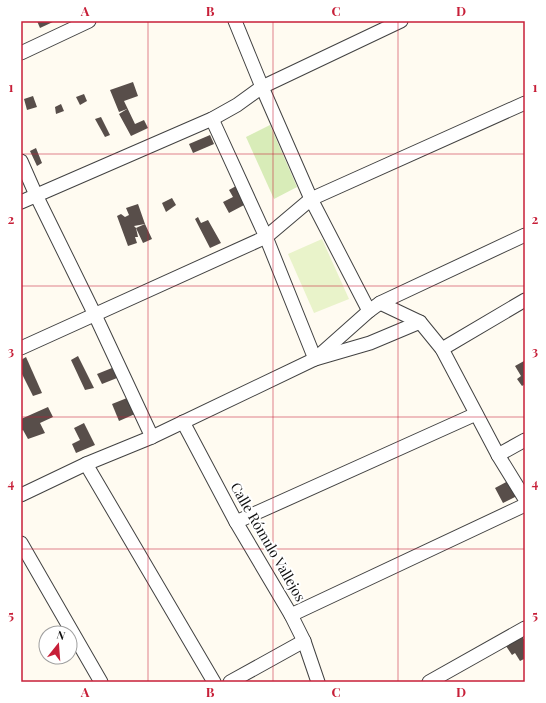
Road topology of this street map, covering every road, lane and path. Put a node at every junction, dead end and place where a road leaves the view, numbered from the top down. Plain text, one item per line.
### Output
1 (89, 21) edge
2 (235, 21) edge
3 (401, 21) edge
4 (70, 24) edge
5 (21, 53) edge
6 (262, 87) junction
7 (525, 103) edge
8 (212, 119) junction
9 (21, 161) edge
10 (36, 195) junction
11 (311, 199) junction
12 (21, 202) edge
13 (525, 235) edge
14 (266, 237) junction
15 (525, 300) edge
16 (380, 304) junction
17 (369, 311) junction
18 (96, 315) junction
19 (420, 322) junction
20 (21, 348) edge
21 (442, 349) junction
22 (316, 359) junction
23 (476, 414) junction
24 (183, 422) junction
25 (152, 437) junction
26 (525, 440) edge
27 (498, 455) junction
28 (86, 464) junction
29 (21, 495) edge
30 (525, 499) edge
31 (525, 505) edge
32 (236, 522) junction
33 (21, 543) edge
34 (291, 615) junction
35 (525, 628) edge
36 (304, 641) junction
37 (101, 682) edge
38 (214, 682) edge
39 (230, 682) edge
40 (318, 682) edge
41 (429, 682) edge

1 - 4 street
2 - 6 street
3 - 6 street
4 - 5 street
6 - 8 street
6 - 11 street
7 - 11 street
8 - 10 street
8 - 14 street
9 - 10 street
10 - 12 street
10 - 18 street
11 - 14 street
11 - 17 street
13 - 16 street
14 - 18 street
14 - 22 street
15 - 21 street
16 - 17 street
16 - 19 street
17 - 22 street
18 - 20 street
18 - 25 street
19 - 21 street
19 - 22 street
21 - 23 street
22 - 24 street
23 - 27 street
23 - 32 street
24 - 25 street
24 - 32 street, Calle Rómulo Vallejos
25 - 28 street
26 - 27 street
27 - 30 street
28 - 29 street
28 - 38 street
31 - 34 street
32 - 34 street, Calle Rómulo Vallejos
33 - 37 street
34 - 36 street, Calle Rómulo Vallejos
35 - 41 street
36 - 39 street
36 - 40 street, Calle Rómulo Vallejos

